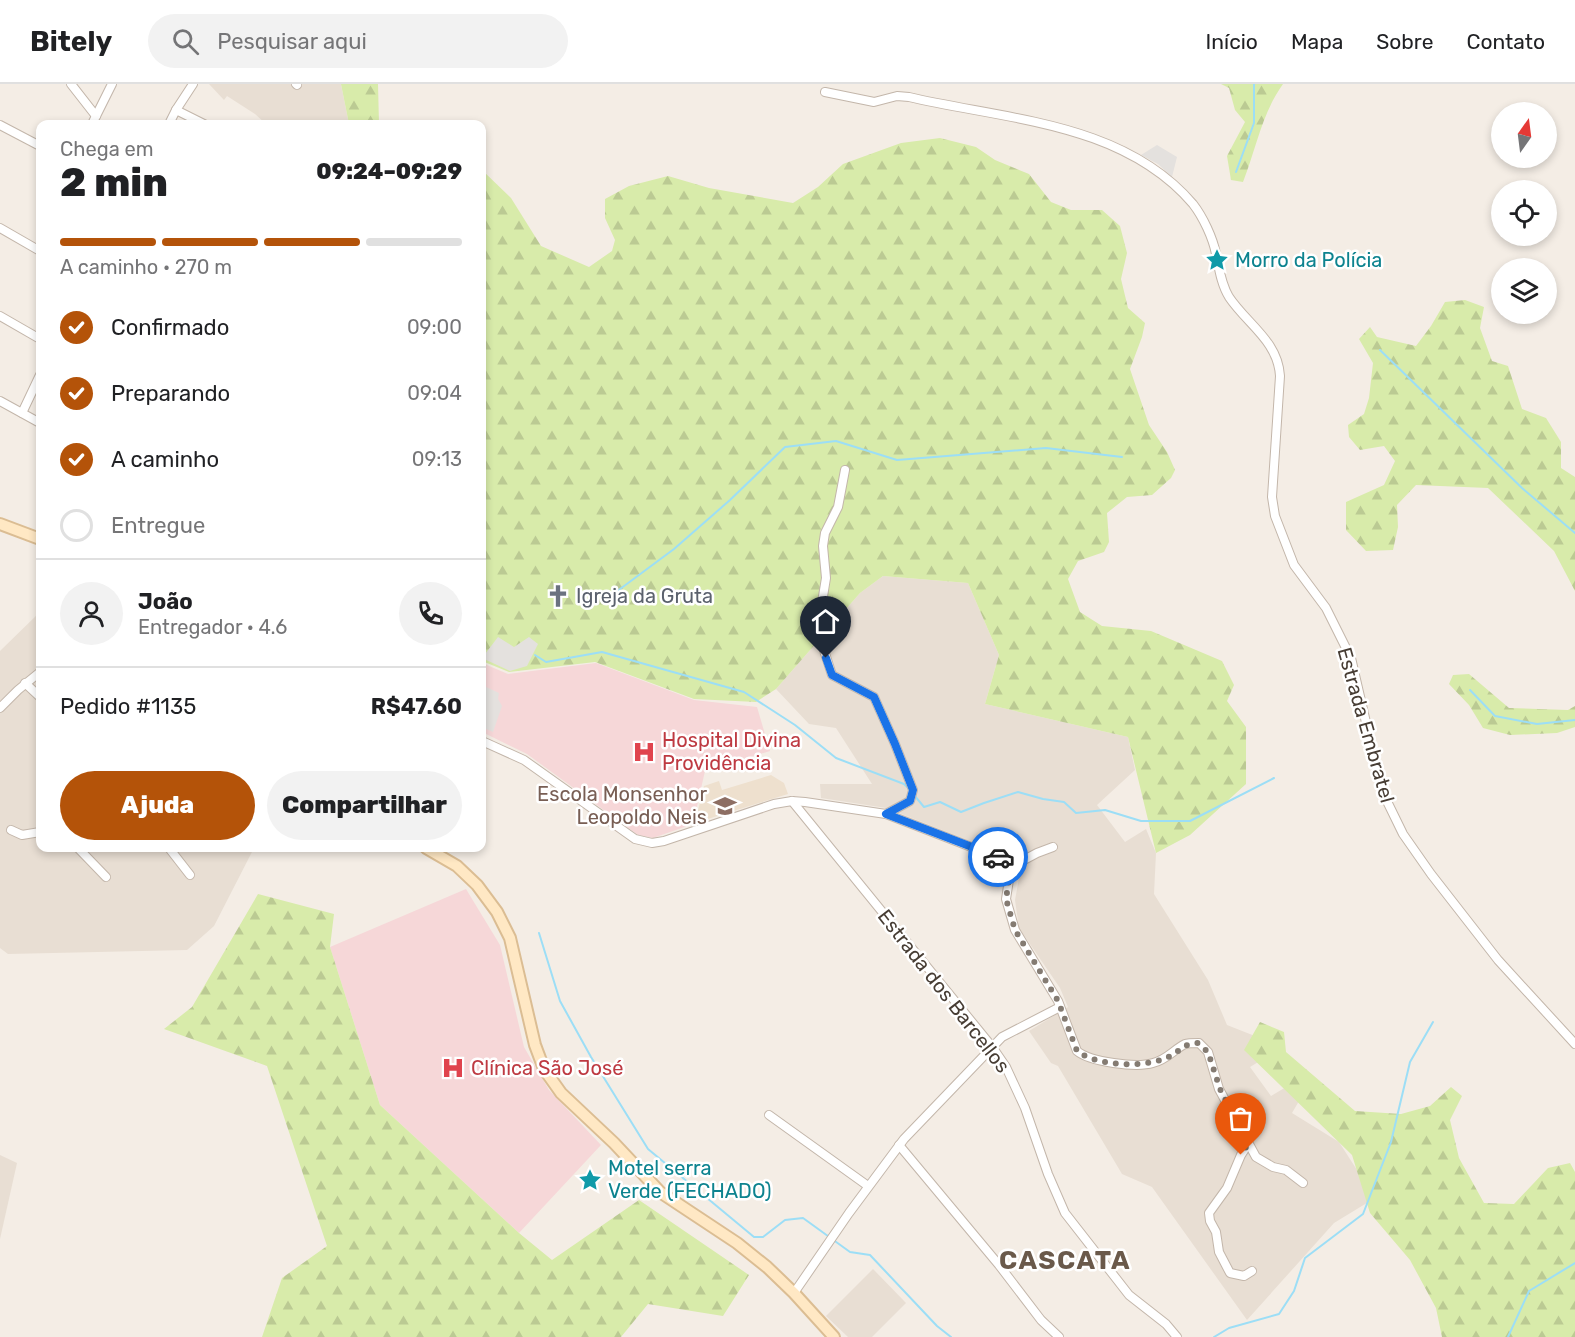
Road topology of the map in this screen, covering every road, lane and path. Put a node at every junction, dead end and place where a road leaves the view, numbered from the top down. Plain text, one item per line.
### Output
1 (71, 84) edge
2 (112, 84) edge
3 (193, 84) edge
4 (825, 92) dead end
5 (176, 110) junction
6 (94, 120) edge
7 (171, 120) edge
8 (196, 120) edge
9 (0, 125) edge
10 (36, 144) edge
11 (0, 228) edge
12 (36, 249) edge
13 (0, 316) edge
14 (36, 337) edge
15 (36, 383) edge
16 (0, 401) edge
17 (22, 413) junction
18 (36, 421) edge
19 (845, 470) dead end
20 (0, 524) edge
21 (36, 538) edge
22 (36, 675) edge
23 (25, 683) junction
24 (36, 694) edge
25 (0, 708) edge
26 (486, 743) edge
27 (792, 801) junction
28 (886, 814) junction
29 (11, 830) dead end
30 (36, 833) edge
31 (1053, 847) dead end
32 (82, 852) edge
33 (172, 852) edge
34 (433, 852) edge
35 (1011, 867) junction
36 (190, 875) dead end
37 (106, 877) dead end
38 (1060, 1007) junction
39 (1575, 1044) edge
40 (993, 1048) junction
41 (769, 1115) dead end
42 (1248, 1144) junction
43 (899, 1145) junction
44 (1303, 1183) dead end
45 (868, 1186) junction
46 (1252, 1271) dead end
47 (794, 1293) junction
48 (834, 1337) edge
49 (1059, 1337) edge
50 (1177, 1337) edge

1 - 6 street
2 - 6 street
3 - 5 street
4 - 39 street, Estrada Embratel
5 - 7 street
5 - 8 street
9 - 10 street
11 - 12 street
13 - 14 street
15 - 17 street
16 - 17 street
17 - 18 street
19 - 28 street
20 - 21 main road
22 - 23 street
23 - 24 street
23 - 25 street
26 - 27 street
27 - 28 street
27 - 40 street, Estrada dos Barcellos
28 - 35 street
29 - 30 street
31 - 35 street
32 - 37 street
33 - 36 street
34 - 47 main road
35 - 38 street
38 - 40 street
38 - 42 street
40 - 43 street
40 - 50 street, Estrada dos Barcellos
41 - 45 street
42 - 44 street
42 - 46 street
43 - 45 street
43 - 49 street
45 - 47 street
47 - 48 main road

